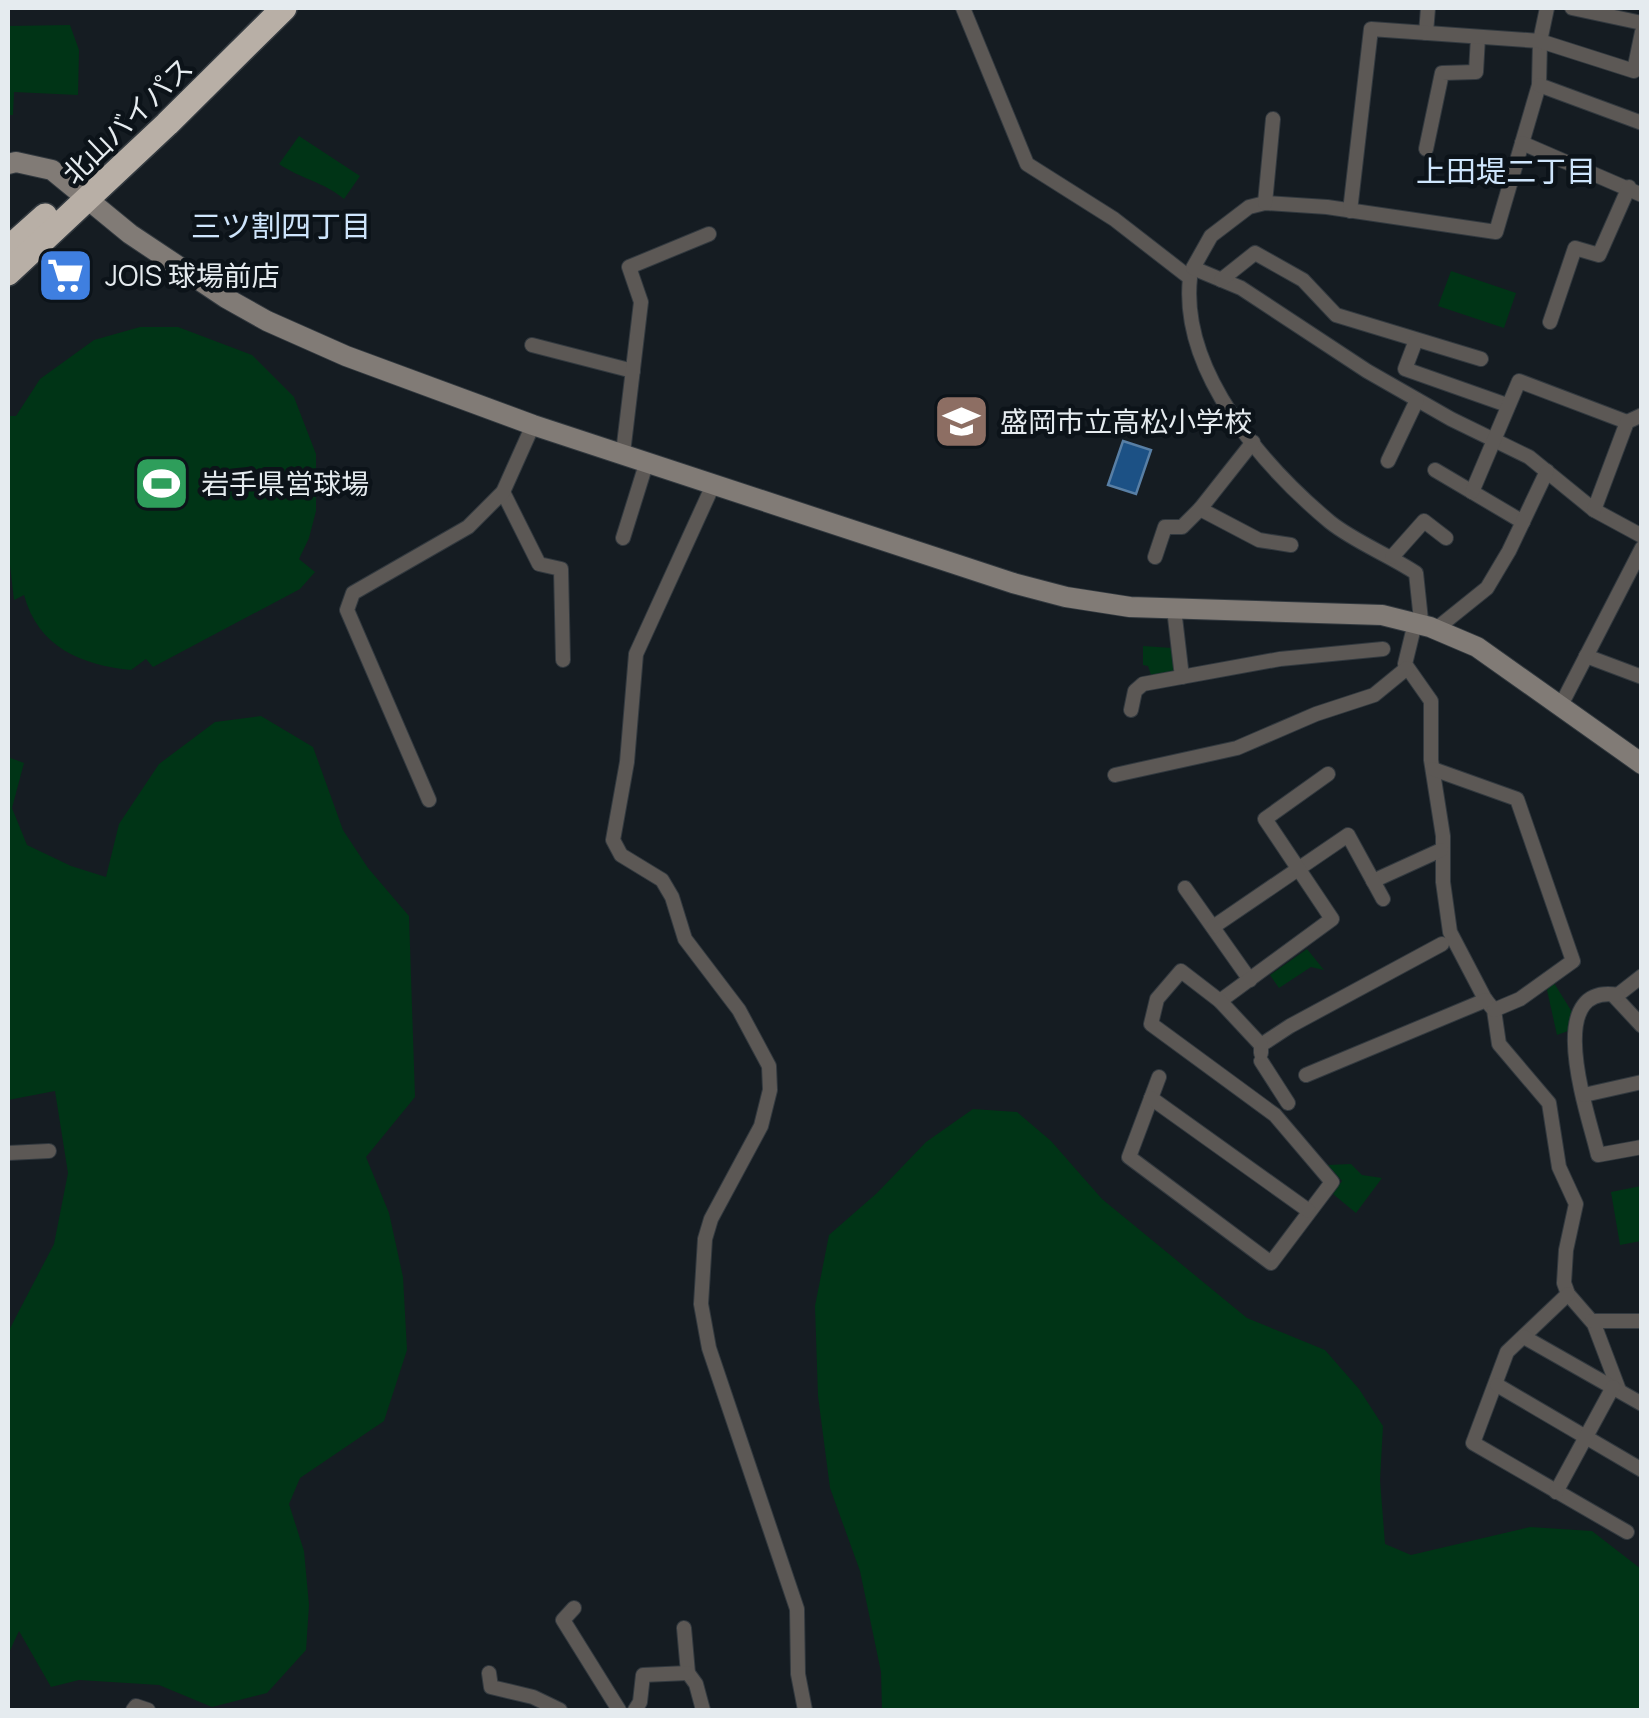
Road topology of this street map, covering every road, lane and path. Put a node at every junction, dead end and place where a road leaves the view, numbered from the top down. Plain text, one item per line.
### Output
1 (262, 8) edge
2 (284, 8) edge
3 (963, 8) edge
4 (1428, 8) edge
5 (1547, 8) edge
6 (1572, 8) edge
7 (1642, 23) edge
8 (1642, 32) edge
9 (1426, 33) junction
10 (1478, 37) junction
11 (1540, 41) junction
12 (1539, 85) junction
13 (1273, 118) dead end
14 (1642, 123) edge
15 (1522, 143) junction
16 (1426, 150) dead end
17 (8, 164) edge
18 (1635, 191) edge
19 (82, 195) junction
20 (1265, 202) junction
21 (1350, 211) junction
22 (708, 234) dead end
23 (8, 249) edge
24 (8, 273) edge
25 (1221, 280) junction
26 (1550, 322) dead end
27 (1416, 340) junction
28 (532, 345) dead end
29 (1480, 359) dead end
30 (1405, 369) junction
31 (633, 370) junction
32 (1395, 387) junction
33 (1417, 400) junction
34 (1507, 405) junction
35 (1634, 418) edge
36 (534, 425) junction
37 (1496, 441) junction
38 (1252, 442) junction
39 (623, 454) junction
40 (1388, 461) dead end
41 (647, 462) junction
42 (1435, 470) dead end
43 (1547, 471) junction
44 (714, 483) junction
45 (503, 492) junction
46 (1472, 492) junction
47 (1200, 509) junction
48 (1594, 510) junction
49 (1523, 522) junction
50 (1642, 536) edge
51 (622, 538) dead end
52 (1446, 538) dead end
53 (1291, 545) dead end
54 (1642, 548) edge
55 (1155, 557) dead end
56 (1392, 557) junction
57 (1174, 609) junction
58 (1424, 624) junction
59 (1383, 649) dead end
60 (1586, 656) junction
61 (563, 660) dead end
62 (1407, 668) junction
63 (1182, 676) junction
64 (1642, 677) edge
65 (1560, 706) junction
66 (1131, 710) dead end
67 (1642, 764) edge
68 (1433, 769) junction
69 (1328, 774) dead end
70 (1115, 775) dead end
71 (429, 800) dead end
72 (1442, 850) junction
73 (1299, 869) junction
74 (1373, 881) junction
75 (1184, 888) dead end
76 (1383, 899) dead end
77 (1213, 928) junction
78 (1442, 944) dead end
79 (1642, 976) edge
80 (1250, 980) junction
81 (1618, 995) junction
82 (1220, 1001) junction
83 (1490, 1005) junction
84 (1642, 1026) edge
85 (1261, 1053) junction
86 (1306, 1075) dead end
87 (1159, 1077) dead end
88 (1642, 1082) edge
89 (1584, 1094) junction
90 (1151, 1098) junction
91 (1288, 1104) dead end
92 (1642, 1147) edge
93 (49, 1151) dead end
94 (8, 1153) edge
95 (1309, 1211) junction
96 (1568, 1294) junction
97 (1592, 1321) junction
98 (1642, 1321) edge
99 (1524, 1337) junction
100 (1496, 1385) junction
101 (1616, 1388) junction
102 (1642, 1404) edge
103 (1586, 1438) junction
104 (1642, 1470) edge
105 (1556, 1492) junction
106 (1627, 1532) dead end
107 (574, 1608) dead end
108 (684, 1628) dead end
109 (688, 1672) junction
110 (490, 1673) dead end
111 (133, 1710) edge
112 (148, 1710) edge
113 (560, 1710) edge
114 (619, 1710) edge
115 (635, 1710) edge
116 (702, 1710) edge
117 (805, 1710) edge

1 - 19 highway, 北山バイパス
2 - 19 highway, 北山バイパス
3 - 38 street
4 - 9 street
5 - 11 street
6 - 7 street
8 - 11 street
9 - 10 street
9 - 21 street
10 - 11 street
10 - 16 street
11 - 12 street
12 - 14 street
12 - 15 street
13 - 20 street
15 - 18 street
15 - 21 street
17 - 19 street
18 - 26 street
19 - 23 highway, 北山バイパス
19 - 24 highway, 北山バイパス
19 - 36 street
20 - 21 street
20 - 25 street
22 - 31 street
25 - 27 street
25 - 32 street
27 - 29 street
27 - 30 street
28 - 31 street
30 - 32 street
30 - 34 street
31 - 39 street
32 - 33 street
33 - 37 street
33 - 40 street
34 - 35 street
34 - 37 street
35 - 48 street
36 - 39 street
36 - 45 street
37 - 43 street
37 - 46 street
38 - 47 street
38 - 56 street
39 - 41 street
41 - 44 street
41 - 51 street
42 - 46 street
43 - 48 street
43 - 49 street
44 - 57 street
44 - 117 street
45 - 61 street
45 - 71 street
46 - 49 street
47 - 53 street
47 - 55 street
48 - 50 street
49 - 58 street
52 - 56 street
54 - 60 street
56 - 58 street
57 - 58 street
57 - 63 street
58 - 62 street
58 - 65 street
59 - 63 street
60 - 64 street
60 - 65 street
62 - 68 street
62 - 70 street
63 - 66 street
65 - 67 street
68 - 72 street
68 - 83 street
69 - 73 street
72 - 74 street
72 - 83 street
73 - 74 street
73 - 77 street
73 - 80 street
74 - 76 street
75 - 77 street
77 - 80 street
78 - 85 street
79 - 81 street
80 - 82 street
81 - 84 street
81 - 89 street
82 - 85 street
82 - 95 street
83 - 86 street
83 - 96 street
85 - 91 street
87 - 90 street
88 - 89 street
89 - 92 street
90 - 95 street
90 - 95 street
93 - 94 street
96 - 97 street
96 - 99 street
97 - 98 street
97 - 101 street
99 - 100 street
99 - 101 street
100 - 103 street
100 - 105 street
101 - 102 street
101 - 103 street
103 - 104 street
103 - 105 street
105 - 106 street
107 - 114 street
108 - 109 street
109 - 115 street
109 - 116 street
110 - 113 street
111 - 112 street

